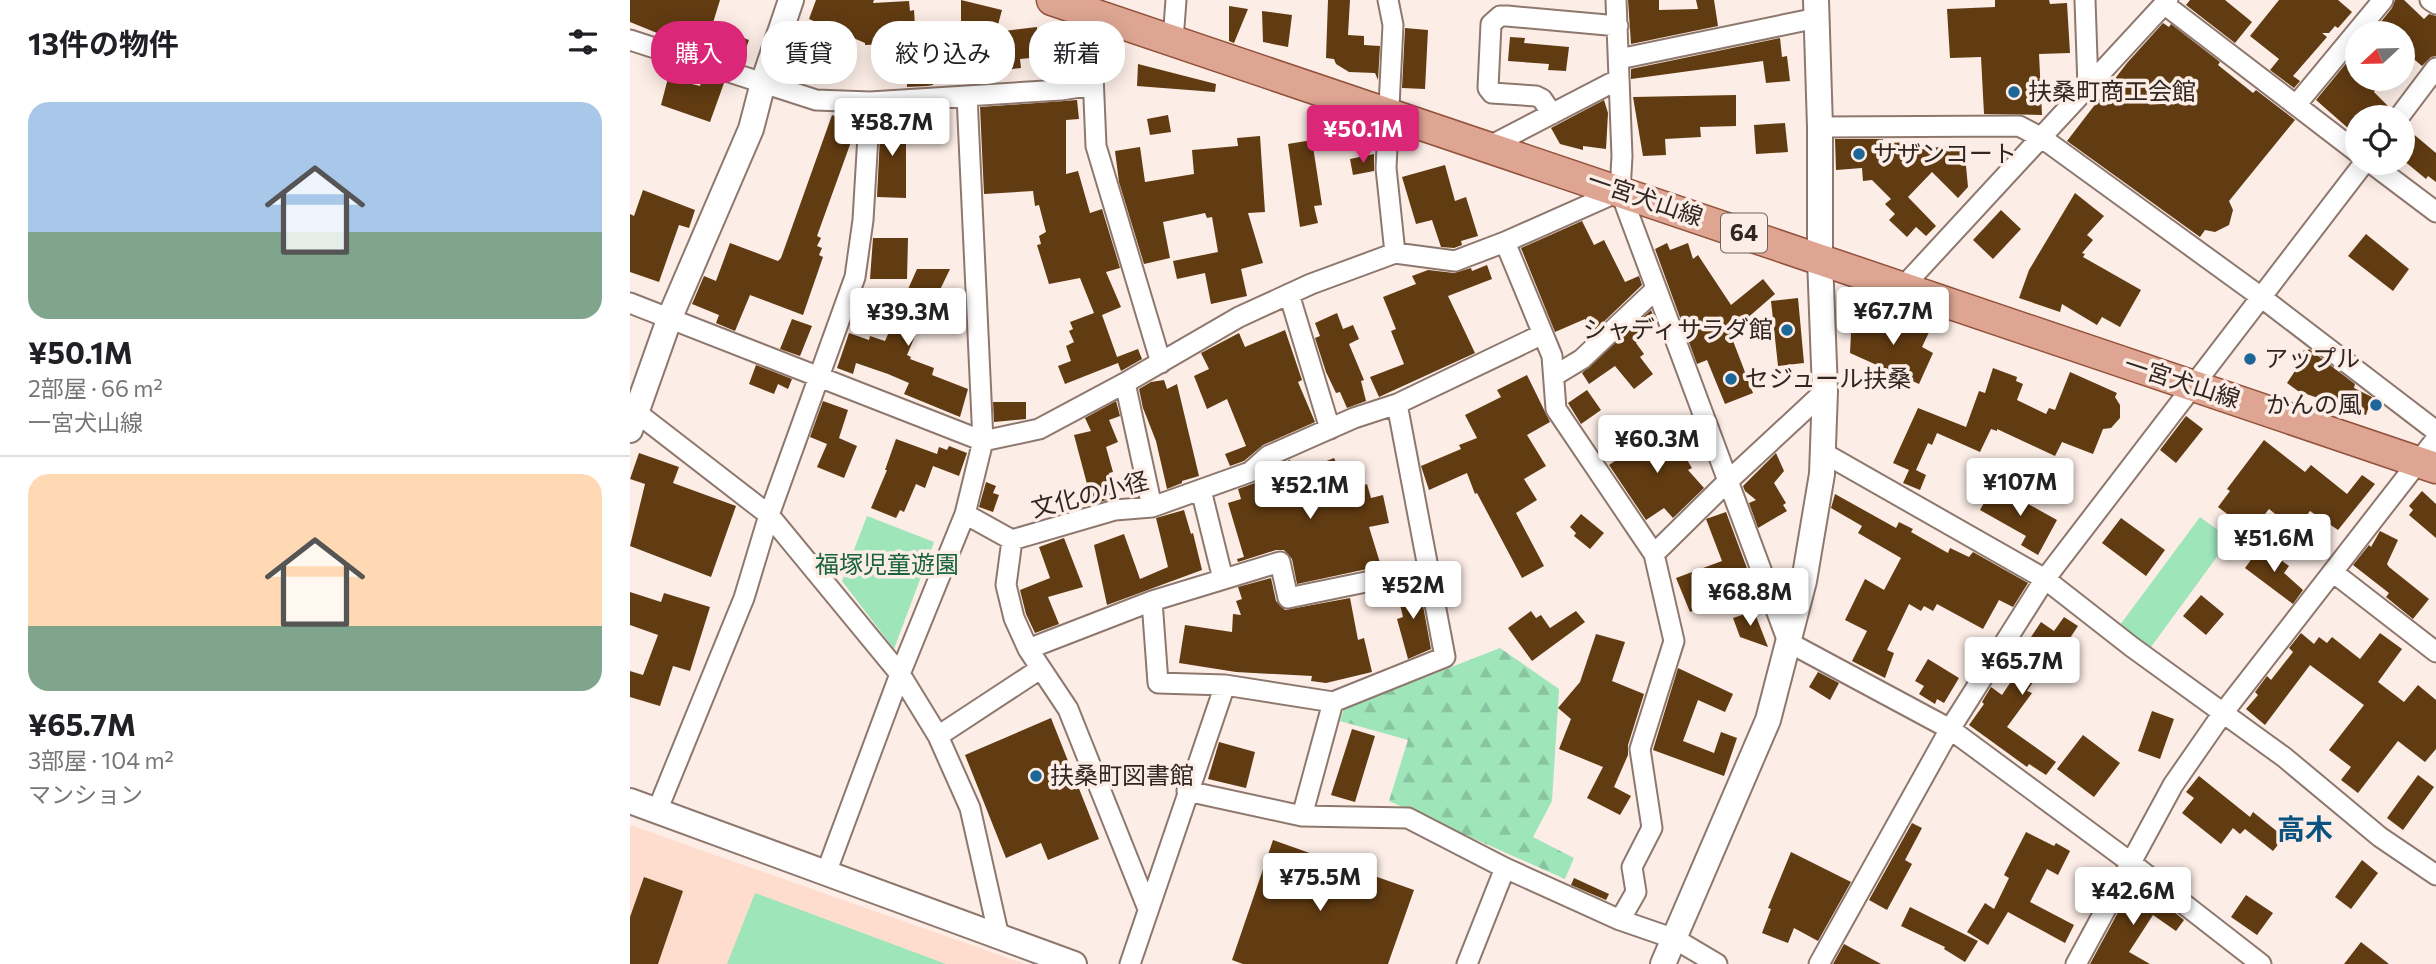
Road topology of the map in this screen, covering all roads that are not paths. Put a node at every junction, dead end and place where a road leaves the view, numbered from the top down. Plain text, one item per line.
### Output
1 (791, 0) edge
2 (1052, 0) edge
3 (1176, 0) edge
4 (1388, 0) edge
5 (1616, 0) edge
6 (2085, 0) edge
7 (2383, 0) edge
8 (2430, 0) edge
9 (2166, 2) edge
10 (2436, 4) edge
11 (1089, 6) edge
12 (1816, 9) edge
13 (784, 21) edge
14 (1618, 26) junction
15 (630, 40) edge
16 (1173, 40) junction
17 (1619, 59) junction
18 (2436, 68) edge
19 (1619, 79) junction
20 (761, 82) edge
21 (763, 84) edge
22 (766, 84) edge
23 (1093, 85) junction
24 (2088, 87) junction
25 (967, 96) junction
26 (870, 102) junction
27 (2296, 105) junction
28 (2408, 105) edge
29 (1389, 113) junction
30 (1552, 114) junction
31 (1820, 127) junction
32 (2042, 138) junction
33 (2345, 143) edge
34 (1488, 147) junction
35 (2355, 175) edge
36 (2387, 175) edge
37 (1620, 191) junction
38 (2436, 212) edge
39 (1505, 242) junction
40 (1395, 253) junction
41 (1820, 259) junction
42 (1656, 289) junction
43 (1901, 289) junction
44 (1289, 294) junction
45 (2261, 296) junction
46 (630, 303) edge
47 (670, 317) junction
48 (1543, 334) junction
49 (1161, 363) junction
50 (1554, 376) junction
51 (818, 377) junction
52 (1125, 383) junction
53 (2195, 386) junction
54 (1825, 391) junction
55 (1397, 404) junction
56 (633, 421) edge
57 (1330, 429) junction
58 (2436, 431) edge
59 (983, 441) junction
60 (1822, 452) junction
61 (2430, 456) edge
62 (1727, 482) junction
63 (1201, 489) junction
64 (1152, 507) junction
65 (965, 514) junction
66 (769, 515) junction
67 (1012, 540) junction
68 (1654, 554) junction
69 (1429, 569) junction
70 (2334, 573) junction
71 (1223, 579) junction
72 (2045, 579) junction
73 (1152, 601) junction
74 (1788, 642) junction
75 (1028, 649) junction
76 (2436, 652) edge
77 (1040, 669) junction
78 (900, 674) junction
79 (1225, 685) junction
80 (1333, 702) junction
81 (2223, 713) junction
82 (1950, 729) junction
83 (938, 736) junction
84 (1187, 791) junction
85 (630, 801) edge
86 (657, 811) junction
87 (1302, 816) junction
88 (2130, 862) junction
89 (1506, 868) junction
90 (826, 873) junction
91 (2436, 875) edge
92 (1148, 909) junction
93 (1620, 920) junction
94 (999, 937) junction
95 (1675, 939) junction
96 (2240, 958) edge
97 (1074, 964) edge
98 (1130, 964) edge
99 (1467, 964) edge
100 (1663, 964) edge
101 (1717, 964) edge
102 (1819, 964) edge
103 (2076, 964) edge
104 (2261, 964) edge

1 - 13 street
2 - 11 main road, 一宮犬山線 / 64
3 - 16 street
4 - 29 street
5 - 14 street
6 - 24 street
7 - 27 street
8 - 10 street
9 - 24 street
9 - 27 street
11 - 16 main road, 一宮犬山線 / 64
11 - 23 street
12 - 17 street
12 - 31 street
14 - 17 street
14 - 30 street
15 - 20 street
16 - 29 main road, 一宮犬山線 / 64
17 - 19 street
18 - 28 street
19 - 30 street
19 - 37 street
21 - 47 street
22 - 26 street
23 - 25 street
23 - 49 street
24 - 32 street
25 - 26 street
25 - 59 street
26 - 51 street
27 - 33 street
29 - 34 main road, 一宮犬山線 / 64
29 - 40 street
30 - 34 street
31 - 32 street
31 - 41 street
32 - 43 street
32 - 45 street
34 - 37 main road, 一宮犬山線 / 64
35 - 45 street
36 - 38 street
37 - 39 street
37 - 41 main road, 一宮犬山線 / 64
37 - 42 street
39 - 40 street
39 - 48 street
40 - 44 street
41 - 43 main road, 一宮犬山線 / 64
41 - 54 street
42 - 50 street
42 - 62 street
43 - 53 main road, 一宮犬山線 / 64
44 - 49 street
44 - 57 street
45 - 53 street
45 - 58 street
46 - 47 street
47 - 51 street
47 - 56 street
48 - 50 street
48 - 55 street, 文化の小径
49 - 52 street
50 - 68 street
51 - 59 street
51 - 66 street
52 - 59 street
52 - 64 street
53 - 61 main road, 一宮犬山線 / 64
53 - 72 street
54 - 60 street
54 - 62 street
55 - 57 street, 文化の小径
55 - 69 street
56 - 66 street
57 - 63 street, 文化の小径
59 - 65 street
60 - 72 street
60 - 74 street
61 - 70 street
62 - 68 street
62 - 74 street
63 - 64 street, 文化の小径
63 - 71 street
64 - 67 street, 文化の小径
65 - 67 street
65 - 78 street
66 - 78 street
66 - 86 street
67 - 75 street, 文化の小径
68 - 93 street
69 - 71 street
69 - 80 street
70 - 76 street
70 - 81 street
71 - 73 street
72 - 81 street
72 - 82 street
73 - 75 street
73 - 79 street
74 - 82 street
74 - 95 street
75 - 77 street, 文化の小径
77 - 83 street
77 - 92 street, 文化の小径
78 - 83 street
78 - 90 street
79 - 80 street
79 - 84 street
80 - 87 street
81 - 88 street
81 - 91 street
82 - 88 street
82 - 102 street
83 - 94 street
84 - 87 street
84 - 92 street
85 - 86 street
86 - 90 street
87 - 89 street
88 - 96 street
88 - 103 street
89 - 93 street
89 - 99 street
90 - 94 street
92 - 98 street
93 - 95 street
94 - 97 street
95 - 100 street
95 - 101 street
96 - 104 street

